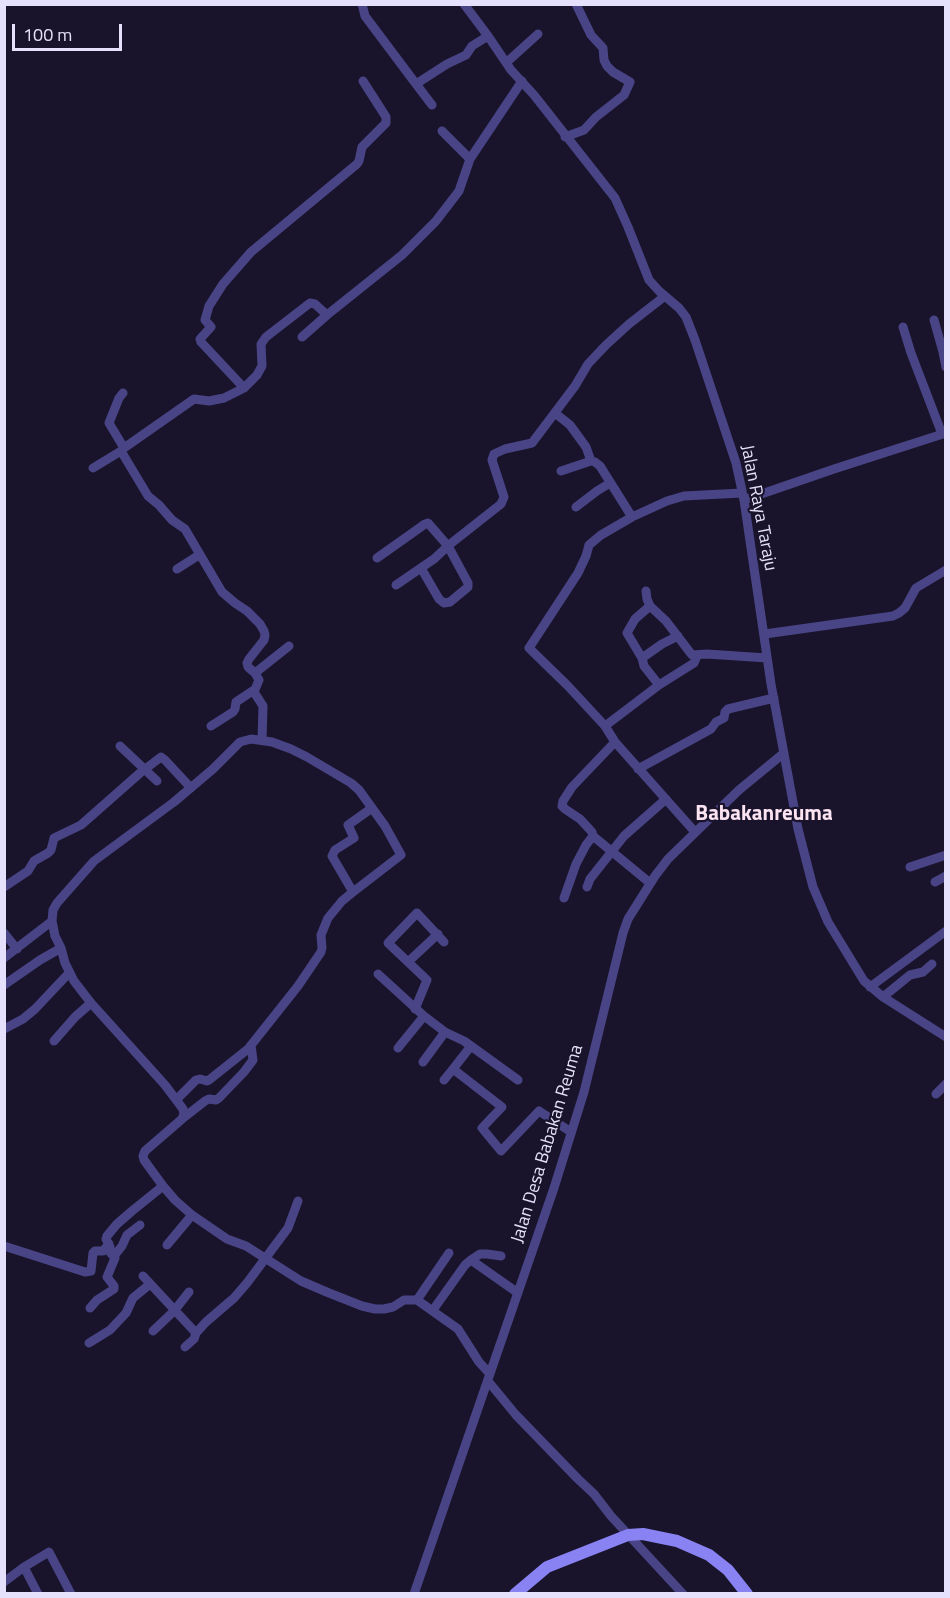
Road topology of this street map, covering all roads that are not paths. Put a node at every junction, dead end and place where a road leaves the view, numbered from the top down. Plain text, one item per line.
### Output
1 (362, 4) edge
2 (464, 4) edge
3 (576, 4) edge
4 (538, 34) dead end
5 (488, 36) junction
6 (507, 62) junction
7 (363, 81) dead end
8 (522, 81) junction
9 (416, 84) junction
10 (432, 105) dead end
11 (442, 131) dead end
12 (565, 136) junction
13 (470, 159) junction
14 (665, 296) junction
15 (327, 315) junction
16 (934, 320) dead end
17 (903, 327) dead end
18 (302, 337) dead end
19 (945, 367) edge
20 (244, 388) junction
21 (123, 393) dead end
22 (555, 413) junction
23 (944, 434) edge
24 (123, 450) junction
25 (591, 461) junction
26 (93, 468) dead end
27 (561, 471) dead end
28 (610, 483) junction
29 (743, 496) junction
30 (576, 507) dead end
31 (632, 517) junction
32 (448, 546) junction
33 (199, 555) junction
34 (376, 558) dead end
35 (421, 568) junction
36 (177, 569) dead end
37 (945, 570) edge
38 (396, 585) dead end
39 (646, 591) dead end
40 (650, 606) junction
41 (765, 634) junction
42 (678, 636) junction
43 (289, 646) dead end
44 (697, 656) junction
45 (642, 658) junction
46 (767, 658) junction
47 (255, 674) junction
48 (659, 685) junction
49 (254, 690) junction
50 (774, 698) junction
51 (211, 726) dead end
52 (605, 726) junction
53 (262, 740) junction
54 (615, 742) junction
55 (120, 746) dead end
56 (784, 753) junction
57 (146, 769) junction
58 (639, 769) junction
59 (157, 781) dead end
60 (191, 788) junction
61 (666, 799) junction
62 (372, 808) junction
63 (695, 832) junction
64 (593, 836) junction
65 (612, 850) junction
66 (945, 855) edge
67 (910, 867) dead end
68 (945, 876) edge
69 (935, 882) dead end
70 (650, 883) junction
71 (587, 886) dead end
72 (4, 887) edge
73 (352, 892) junction
74 (564, 898) dead end
75 (52, 921) junction
76 (945, 931) edge
77 (4, 933) edge
78 (61, 948) junction
79 (17, 949) junction
80 (4, 958) edge
81 (904, 961) junction
82 (408, 962) junction
83 (932, 964) dead end
84 (69, 973) junction
85 (378, 974) dead end
86 (918, 977) junction
87 (4, 985) edge
88 (870, 987) junction
89 (884, 998) junction
90 (91, 1003) junction
91 (416, 1009) junction
92 (424, 1016) junction
93 (4, 1029) edge
94 (445, 1032) junction
95 (945, 1037) edge
96 (54, 1041) dead end
97 (251, 1045) junction
98 (471, 1046) junction
99 (398, 1048) dead end
100 (423, 1062) dead end
101 (453, 1069) junction
102 (444, 1080) dead end
103 (518, 1080) dead end
104 (945, 1084) edge
105 (936, 1094) dead end
106 (177, 1099) junction
107 (182, 1119) junction
108 (572, 1132) junction
109 (163, 1186) junction
110 (298, 1201) dead end
111 (192, 1215) junction
112 (140, 1225) dead end
113 (109, 1244) junction
114 (167, 1245) dead end
115 (4, 1246) edge
116 (449, 1253) dead end
117 (114, 1256) junction
118 (501, 1256) dead end
119 (265, 1259) junction
120 (471, 1260) junction
121 (143, 1276) dead end
122 (123, 1283) dead end
123 (150, 1284) junction
124 (114, 1289) junction
125 (189, 1292) dead end
126 (518, 1293) junction
127 (417, 1300) junction
128 (90, 1308) dead end
129 (433, 1310) junction
130 (174, 1311) junction
131 (153, 1331) dead end
132 (196, 1334) junction
133 (88, 1343) dead end
134 (186, 1347) dead end
135 (489, 1378) junction
136 (628, 1535) junction
137 (24, 1568) junction
138 (4, 1582) edge
139 (38, 1593) edge
140 (71, 1593) edge
141 (414, 1593) edge
142 (515, 1593) edge
143 (683, 1593) edge
144 (747, 1593) edge

1 - 9 street
2 - 5 street, Jalan Raya Taraju
3 - 12 street
4 - 6 street
5 - 6 street, Jalan Raya Taraju
5 - 9 street
6 - 8 street, Jalan Raya Taraju
7 - 20 street
8 - 12 street, Jalan Raya Taraju
8 - 13 street
9 - 10 street
11 - 13 street
12 - 14 street, Jalan Raya Taraju
13 - 15 street
14 - 22 street
14 - 29 street, Jalan Raya Taraju
15 - 18 street
15 - 20 street
16 - 19 street
17 - 23 street
20 - 24 street
21 - 24 street
22 - 25 street
22 - 32 street
23 - 29 street
24 - 26 street
24 - 33 street
25 - 27 street
25 - 28 street
28 - 30 street
28 - 31 street
29 - 31 street
29 - 41 street, Jalan Raya Taraju
31 - 52 street
32 - 34 street
32 - 35 street
32 - 35 street
33 - 36 street
33 - 47 street
35 - 38 street
37 - 41 street
39 - 40 street
40 - 42 street
40 - 45 street
41 - 46 street, Jalan Raya Taraju
42 - 44 street
42 - 45 street
43 - 47 street
44 - 46 street
44 - 48 street
45 - 48 street
46 - 50 street, Jalan Raya Taraju
47 - 49 street
48 - 52 street
49 - 51 street
49 - 53 street
50 - 56 street, Jalan Raya Taraju
50 - 58 street
52 - 54 street
53 - 60 street
53 - 62 street
54 - 58 street
54 - 64 street
55 - 57 street
56 - 63 street, Jalan Desa Babakan Reuma
56 - 88 street, Jalan Raya Taraju
57 - 59 street
57 - 60 street
57 - 72 street
58 - 61 street
60 - 75 street
61 - 63 street
61 - 65 street
62 - 73 street
62 - 73 street
63 - 70 street, Jalan Desa Babakan Reuma
64 - 65 street
64 - 74 street
65 - 70 street
65 - 71 street
66 - 67 street
68 - 69 street
70 - 108 street, Jalan Desa Babakan Reuma
73 - 97 street
75 - 78 street
75 - 79 street
76 - 81 street
77 - 79 street
78 - 84 street
78 - 87 street
79 - 80 street
81 - 86 street
81 - 88 street
82 - 82 street
82 - 91 street
83 - 86 street
84 - 90 street
84 - 93 street
85 - 91 street
86 - 89 street
88 - 89 street, Jalan Raya Taraju
89 - 95 street, Jalan Raya Taraju
90 - 96 street
90 - 106 street
91 - 92 street
92 - 94 street
92 - 99 street
94 - 98 street
94 - 100 street
97 - 106 street
97 - 107 street
98 - 101 street
98 - 103 street
101 - 102 street
101 - 108 street
104 - 105 street
106 - 107 street
107 - 109 street
108 - 126 street, Jalan Desa Babakan Reuma
109 - 111 street
109 - 113 street
110 - 119 street
111 - 114 street
111 - 119 street
112 - 117 street
113 - 115 street
113 - 117 street
116 - 127 street
117 - 124 street
118 - 120 street
119 - 127 street
119 - 132 street
120 - 126 street
120 - 129 street
121 - 123 street
122 - 124 street
123 - 130 street
123 - 133 street
124 - 128 street
125 - 130 street
126 - 135 street, Jalan Desa Babakan Reuma
127 - 129 street
129 - 135 street
130 - 131 street
130 - 132 street
132 - 134 street
135 - 136 street
135 - 141 street, Jalan Desa Babakan Reuma
136 - 142 main road
136 - 143 street
136 - 144 main road
137 - 138 street
137 - 139 street
137 - 140 street

